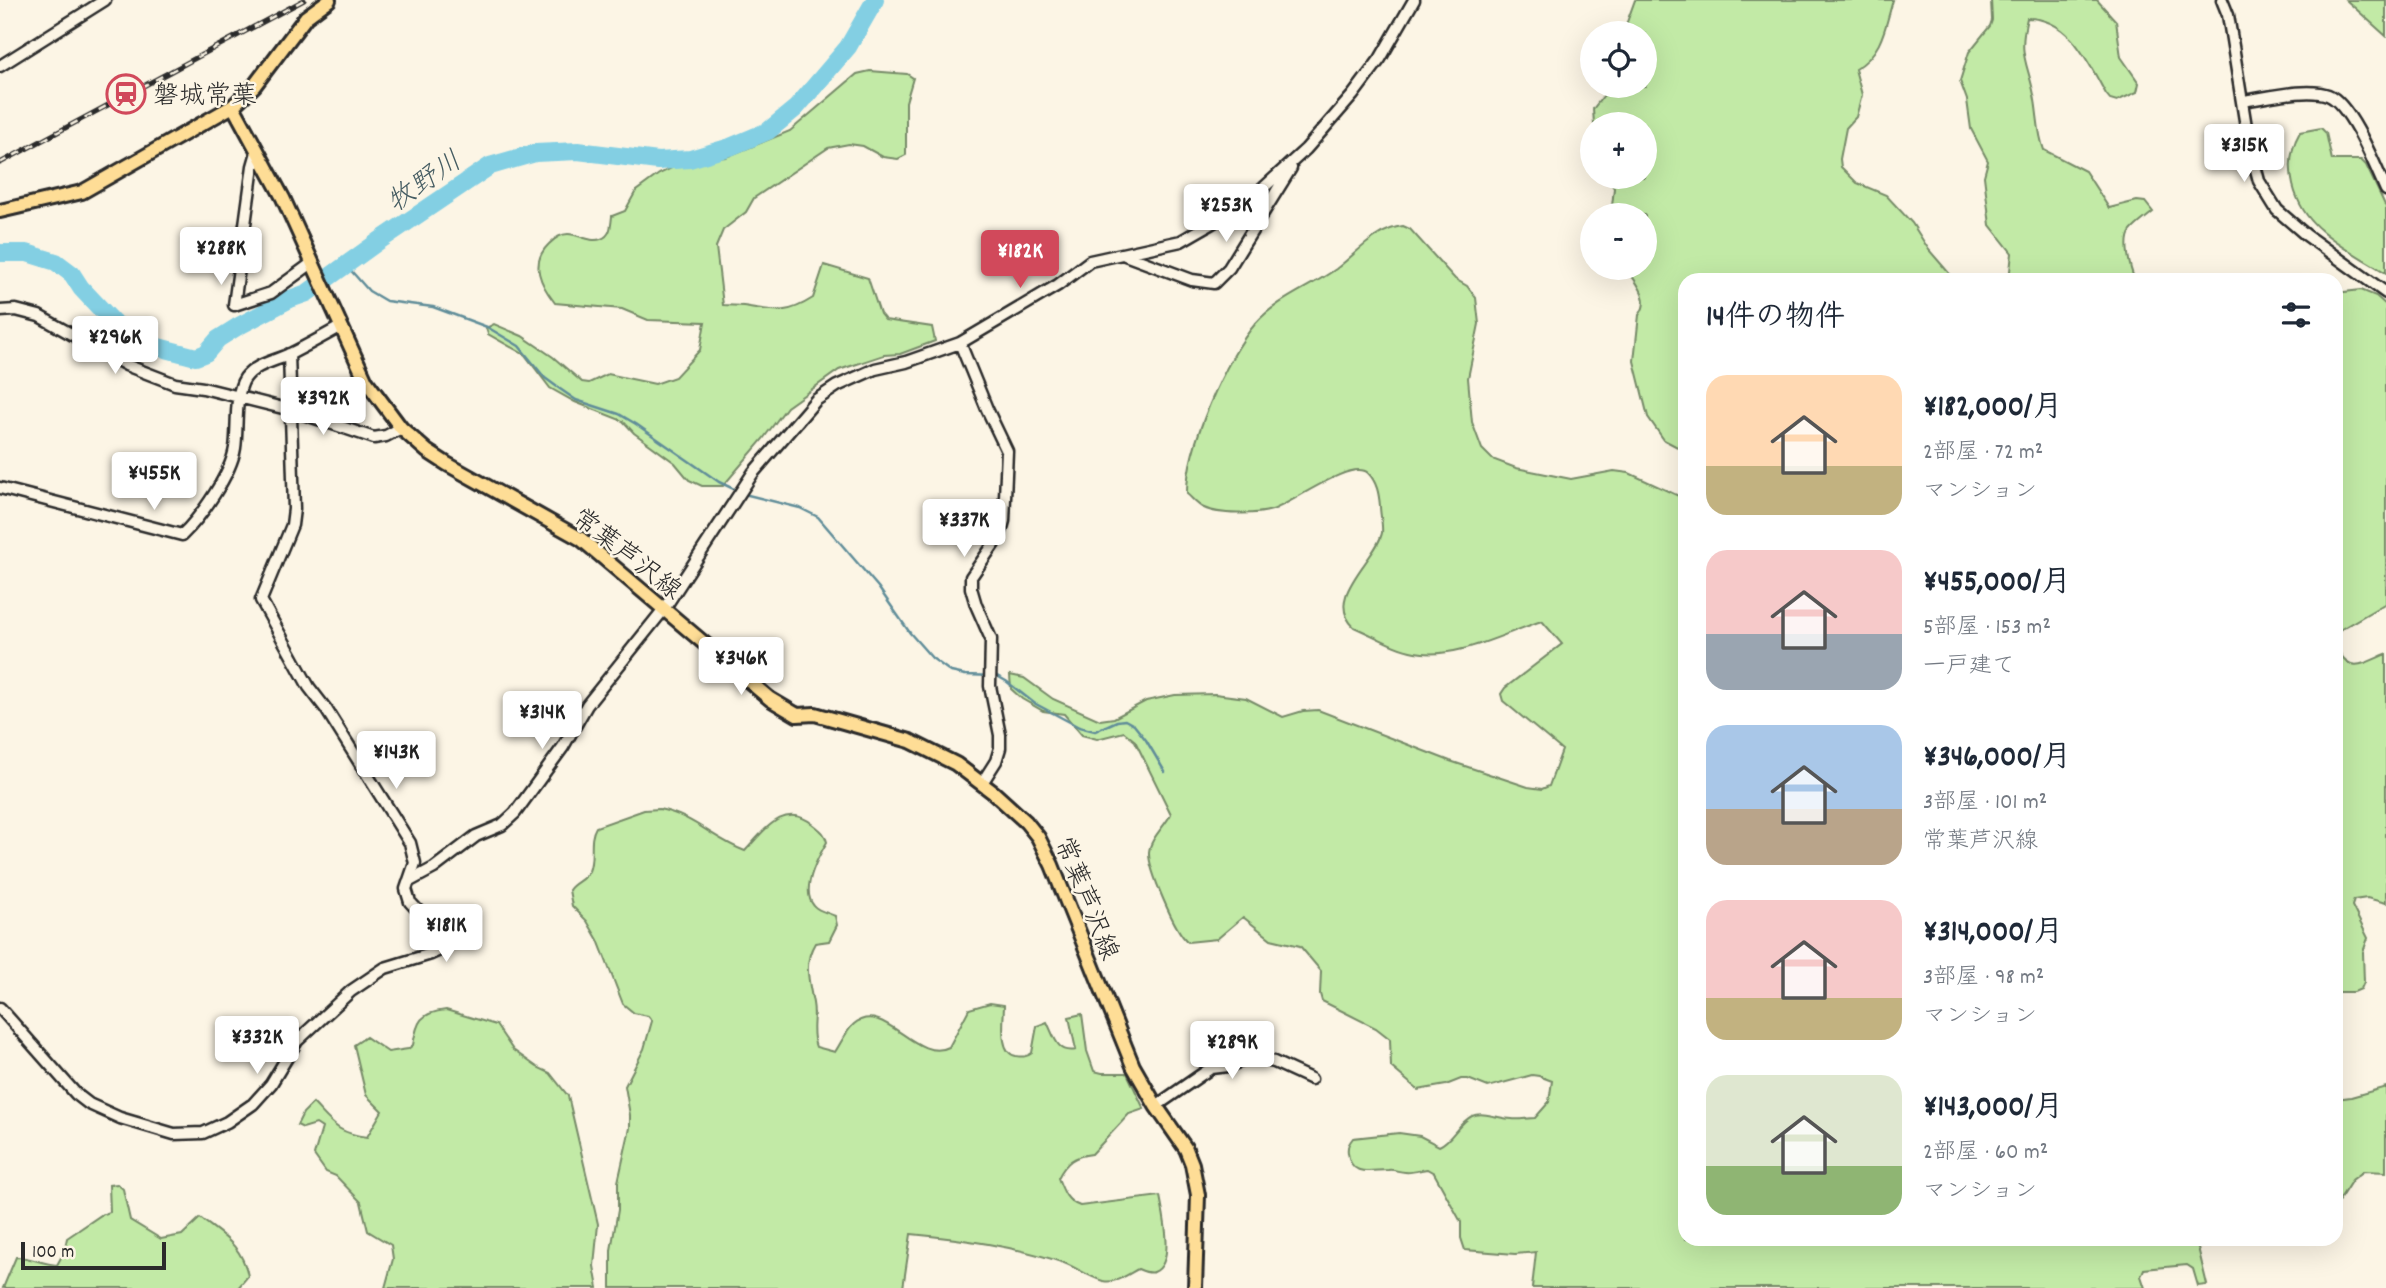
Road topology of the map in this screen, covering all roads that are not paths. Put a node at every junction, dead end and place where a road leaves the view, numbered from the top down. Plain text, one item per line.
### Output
1 (105, 0) edge
2 (329, 0) edge
3 (1414, 0) edge
4 (2222, 0) edge
5 (0, 66) edge
6 (2243, 101) junction
7 (233, 106) junction
8 (257, 152) junction
9 (1299, 155) junction
10 (2386, 190) edge
11 (0, 211) edge
12 (1124, 254) junction
13 (312, 263) junction
14 (2386, 293) edge
15 (0, 311) edge
16 (340, 327) junction
17 (960, 344) junction
18 (289, 354) junction
19 (239, 398) junction
20 (291, 410) junction
21 (401, 428) junction
22 (0, 488) edge
23 (664, 609) junction
24 (982, 783) junction
25 (408, 882) junction
26 (0, 1008) edge
27 (1311, 1079) dead end
28 (1156, 1106) junction
29 (1195, 1288) edge

1 - 5 street
2 - 7 main road
3 - 9 street
4 - 6 street
6 - 10 street
6 - 14 street
7 - 8 main road, 常葉芦沢線
7 - 11 main road
8 - 13 main road, 常葉芦沢線
8 - 13 street
9 - 12 street
9 - 12 street
12 - 17 street
13 - 16 main road, 常葉芦沢線
15 - 19 street
16 - 18 street
16 - 21 main road, 常葉芦沢線
17 - 23 street
17 - 24 street
18 - 19 street
18 - 20 street
19 - 20 street
19 - 22 street
20 - 21 street
20 - 25 street
21 - 23 main road, 常葉芦沢線
23 - 24 main road, 常葉芦沢線
23 - 25 street
24 - 28 main road, 常葉芦沢線
25 - 26 street
27 - 28 street
28 - 29 main road, 常葉芦沢線

